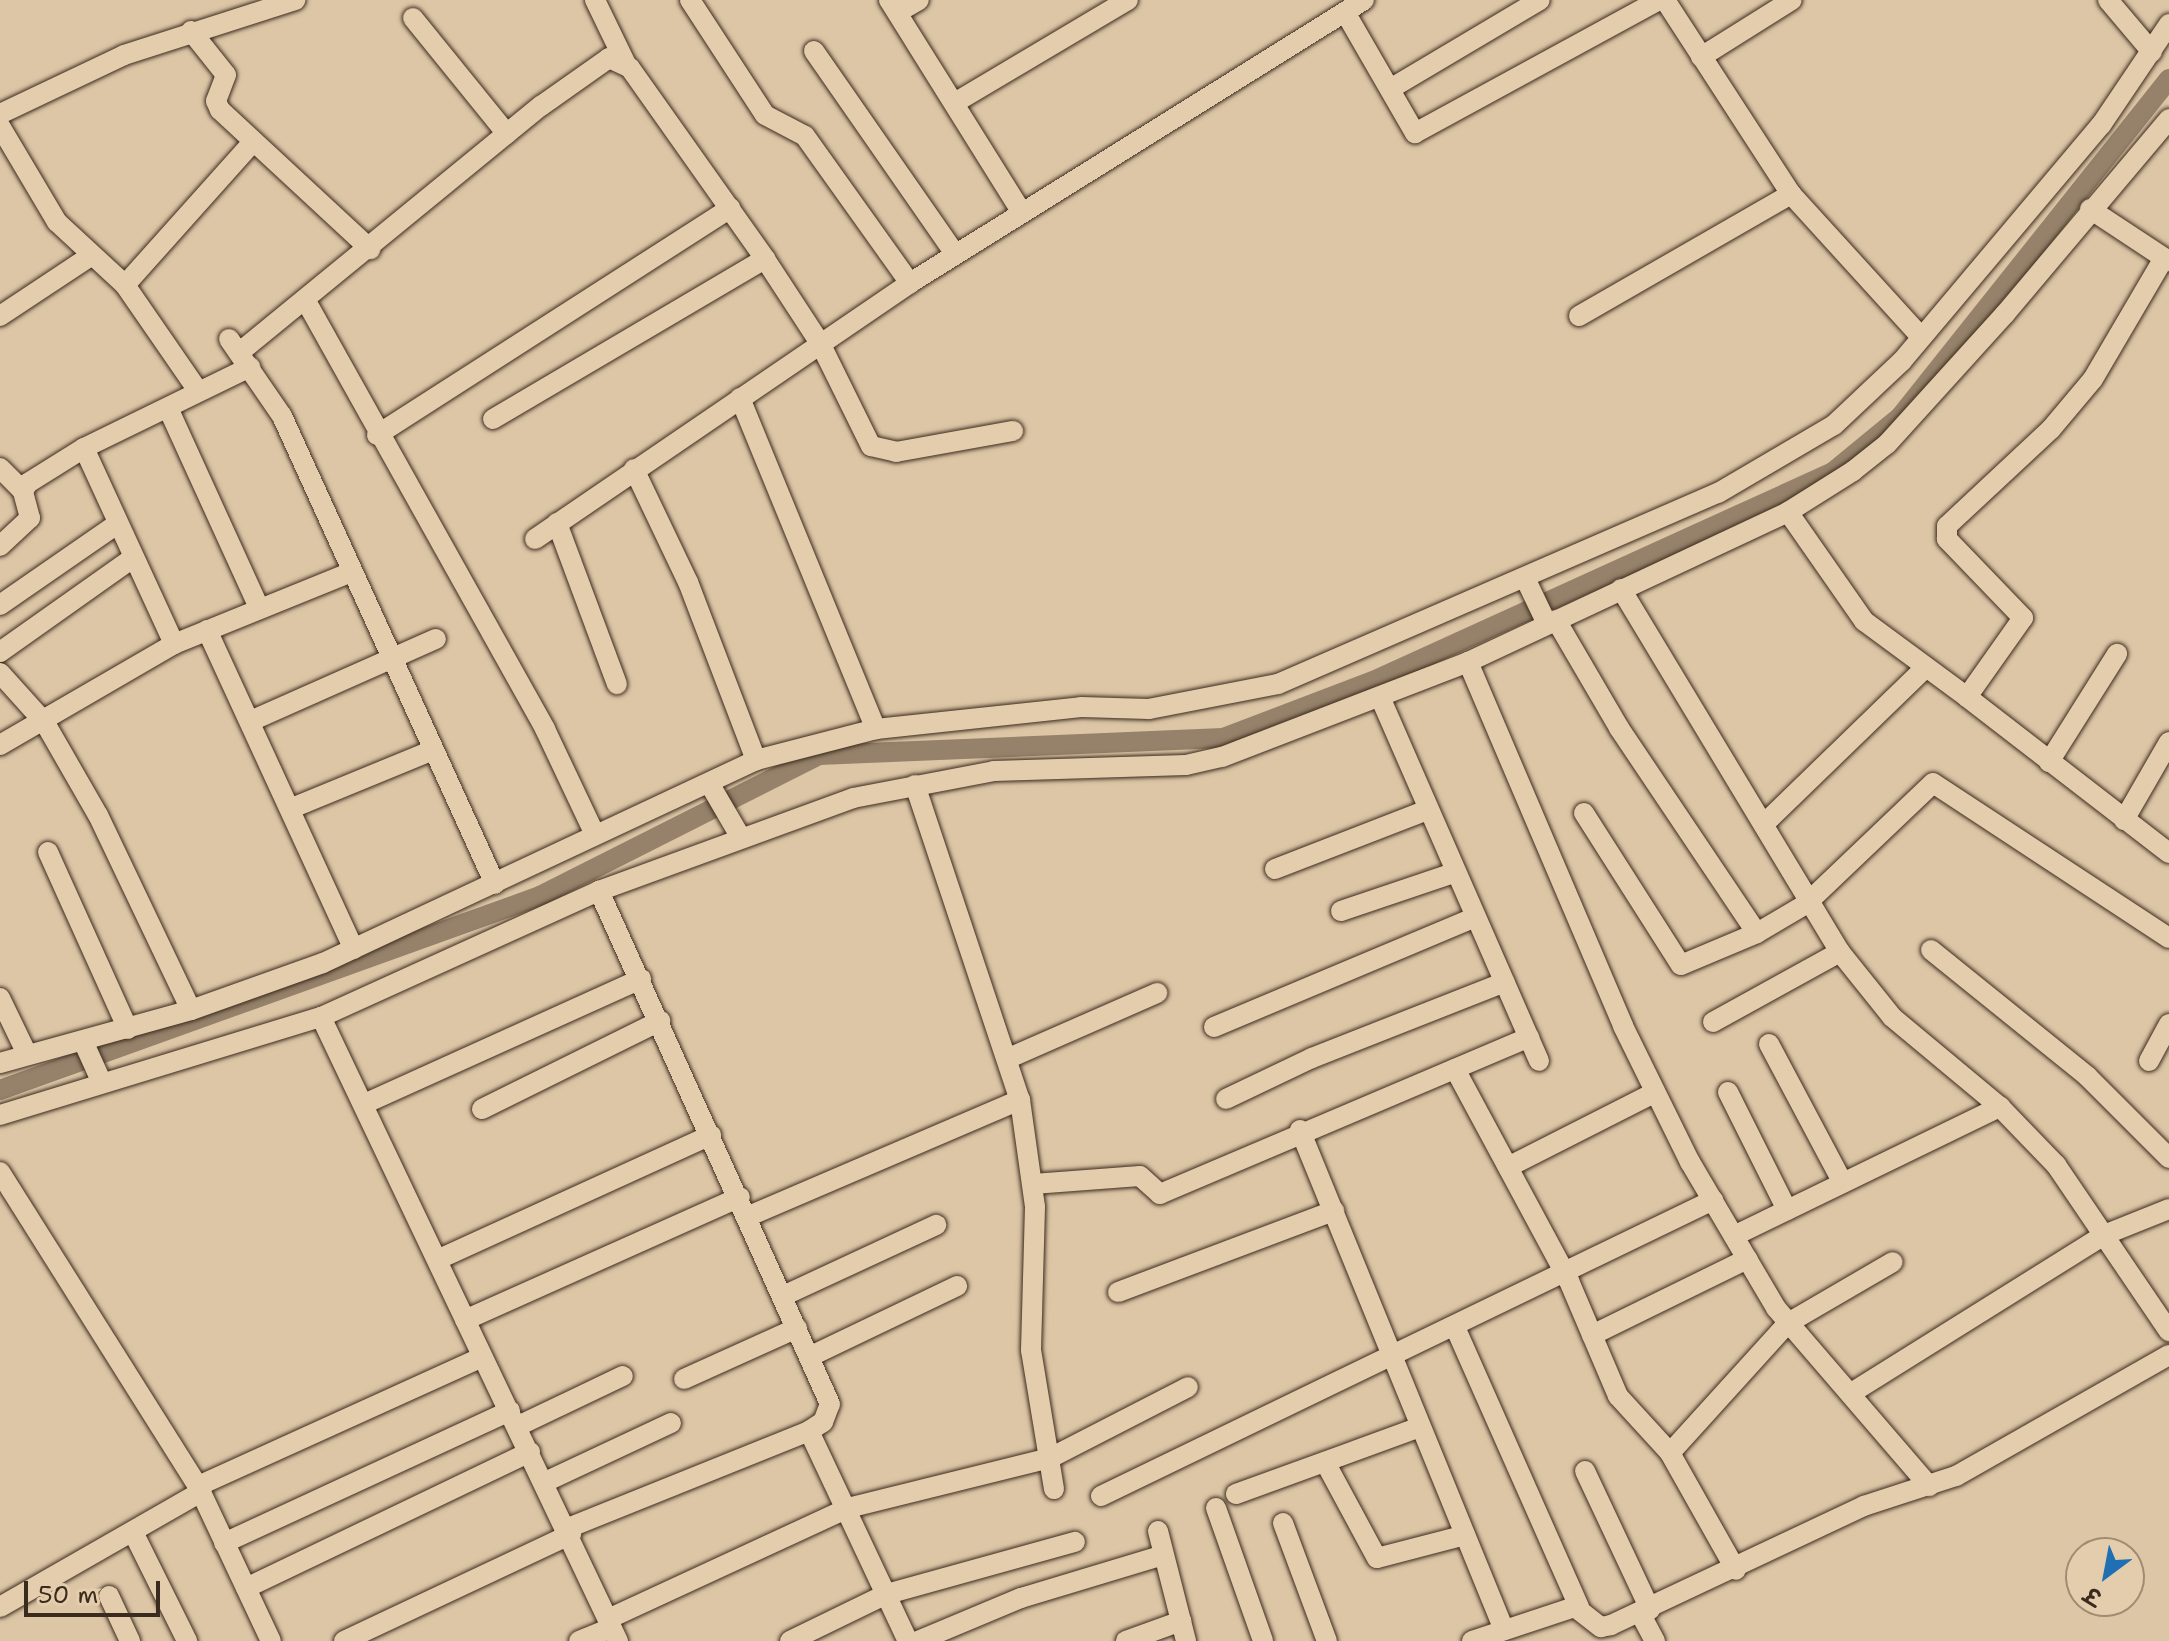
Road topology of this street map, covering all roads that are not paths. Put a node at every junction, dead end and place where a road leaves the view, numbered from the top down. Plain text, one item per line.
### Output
1 (295, 0) edge
2 (595, 0) edge
3 (690, 0) edge
4 (919, 0) edge
5 (1128, 0) edge
6 (1364, 0) edge
7 (1540, 0) edge
8 (1662, 0) edge
9 (2108, 0) edge
10 (1783, 2) edge
11 (893, 6) edge
12 (250, 7) edge
13 (1345, 12) junction
14 (413, 18) dead end
15 (2169, 24) edge
16 (191, 31) junction
17 (814, 51) dead end
18 (2152, 52) junction
19 (1701, 57) junction
20 (626, 64) junction
21 (1390, 89) junction
22 (956, 102) junction
23 (0, 114) edge
24 (2169, 119) edge
25 (0, 126) edge
26 (507, 134) junction
27 (252, 143) junction
28 (1791, 194) junction
29 (730, 208) junction
30 (2090, 209) junction
31 (1021, 211) junction
32 (370, 249) junction
33 (955, 254) junction
34 (89, 257) junction
35 (765, 259) junction
36 (2167, 259) edge
37 (910, 283) junction
38 (125, 285) junction
39 (306, 301) junction
40 (0, 316) edge
41 (1579, 316) dead end
42 (1921, 337) junction
43 (820, 343) junction
44 (240, 353) junction
45 (198, 391) junction
46 (740, 398) junction
47 (168, 408) junction
48 (493, 419) dead end
49 (1013, 431) dead end
50 (377, 435) junction
51 (84, 448) junction
52 (0, 468) edge
53 (634, 469) junction
54 (23, 491) junction
55 (1788, 512) junction
56 (557, 523) junction
57 (117, 524) junction
58 (535, 539) dead end
59 (0, 546) edge
60 (133, 558) junction
61 (351, 572) junction
62 (1525, 578) junction
63 (1621, 589) junction
64 (0, 605) edge
65 (259, 608) junction
66 (1545, 614) junction
67 (207, 630) junction
68 (436, 639) dead end
69 (174, 644) junction
70 (0, 652) edge
71 (2117, 654) dead end
72 (389, 660) junction
73 (1468, 662) junction
74 (1924, 669) junction
75 (0, 673) edge
76 (617, 684) dead end
77 (1380, 697) junction
78 (1967, 697) junction
79 (253, 720) junction
80 (45, 723) junction
81 (876, 729) junction
82 (2169, 742) edge
83 (0, 745) edge
84 (431, 751) junction
85 (756, 760) junction
86 (2049, 762) junction
87 (915, 785) junction
88 (714, 792) junction
89 (292, 808) junction
90 (1427, 810) junction
91 (1584, 813) dead end
92 (2124, 820) junction
93 (1765, 823) junction
94 (735, 829) junction
95 (595, 835) junction
96 (48, 852) dead end
97 (2169, 853) edge
98 (1275, 869) dead end
99 (1453, 873) junction
100 (495, 884) junction
101 (599, 891) junction
102 (1806, 904) junction
103 (1341, 911) dead end
104 (1473, 918) junction
105 (1757, 933) junction
106 (2169, 938) edge
107 (354, 949) junction
108 (1931, 950) dead end
109 (1840, 952) junction
110 (641, 979) junction
111 (1505, 982) junction
112 (1157, 993) dead end
113 (0, 998) edge
114 (191, 1010) junction
115 (321, 1017) junction
116 (660, 1021) junction
117 (1713, 1022) dead end
118 (2169, 1024) edge
119 (1214, 1027) dead end
120 (128, 1029) junction
121 (1529, 1037) junction
122 (1769, 1044) dead end
123 (27, 1054) junction
124 (1009, 1058) junction
125 (1539, 1061) dead end
126 (2149, 1061) dead end
127 (0, 1063) edge
128 (93, 1063) junction
129 (1455, 1069) junction
130 (1728, 1092) dead end
131 (1654, 1093) junction
132 (1226, 1099) dead end
133 (1020, 1100) junction
134 (364, 1104) junction
135 (2000, 1107) junction
136 (482, 1109) dead end
137 (0, 1115) edge
138 (1300, 1130) junction
139 (711, 1135) junction
140 (2169, 1158) edge
141 (1508, 1167) junction
142 (0, 1172) edge
143 (1843, 1183) junction
144 (1033, 1184) junction
145 (1713, 1200) junction
146 (744, 1206) junction
147 (2169, 1209) edge
148 (1787, 1210) junction
149 (1334, 1211) junction
150 (936, 1225) dead end
151 (2104, 1235) junction
152 (1734, 1236) junction
153 (439, 1259) junction
154 (1747, 1259) junction
155 (1893, 1262) dead end
156 (1564, 1273) junction
157 (957, 1286) dead end
158 (1118, 1292) dead end
159 (783, 1296) junction
160 (465, 1320) junction
161 (1788, 1323) junction
162 (1455, 1327) junction
163 (797, 1328) junction
164 (2169, 1331) edge
165 (1592, 1335) junction
166 (2169, 1355) edge
167 (811, 1356) junction
168 (482, 1357) junction
169 (1392, 1358) junction
170 (623, 1376) dead end
171 (684, 1379) dead end
172 (1188, 1387) dead end
173 (1853, 1392) junction
174 (514, 1419) junction
175 (671, 1423) dead end
176 (1420, 1427) junction
177 (809, 1431) junction
178 (530, 1452) junction
179 (1670, 1453) junction
180 (1050, 1458) junction
181 (1325, 1462) junction
182 (1585, 1471) dead end
183 (545, 1482) junction
184 (1929, 1486) junction
185 (199, 1489) junction
186 (1054, 1489) dead end
187 (1236, 1494) dead end
188 (1101, 1496) dead end
189 (848, 1508) junction
190 (1216, 1508) dead end
191 (1283, 1523) dead end
192 (569, 1531) junction
193 (1158, 1531) dead end
194 (133, 1532) junction
195 (1465, 1535) junction
196 (1075, 1542) dead end
197 (224, 1543) junction
198 (1163, 1555) junction
199 (1736, 1570) junction
200 (246, 1588) junction
201 (887, 1594) junction
202 (109, 1596) dead end
203 (0, 1607) edge
204 (1579, 1607) junction
205 (1645, 1611) junction
206 (613, 1629) edge
207 (1504, 1630) junction
208 (1184, 1631) edge
209 (130, 1641) edge
210 (187, 1641) edge
211 (271, 1641) edge
212 (344, 1641) edge
213 (579, 1641) edge
214 (790, 1641) edge
215 (908, 1641) edge
216 (918, 1641) edge
217 (1126, 1641) edge
218 (1263, 1641) edge
219 (1327, 1641) edge
220 (1472, 1641) edge
221 (1655, 1641) edge

1 - 12 street
2 - 20 street
3 - 37 street
4 - 11 street
5 - 22 street
6 - 13 street
7 - 21 street
8 - 19 street
8 - 21 street
9 - 18 street
10 - 19 street
11 - 22 street
12 - 16 street
13 - 21 street
13 - 31 street
14 - 26 street
15 - 18 street
16 - 23 street
16 - 27 street
17 - 33 street
18 - 42 street
19 - 28 street
20 - 26 street
20 - 29 street
22 - 31 street
24 - 30 street
25 - 34 street
26 - 32 street
27 - 32 street
27 - 38 street
28 - 41 street
28 - 42 street
29 - 35 street
29 - 50 street
30 - 36 street
30 - 55 street
31 - 33 street
32 - 39 street
33 - 37 street
34 - 38 street
34 - 40 street
35 - 43 street
35 - 48 street
36 - 78 street
37 - 43 street
38 - 45 street
39 - 44 street
39 - 50 street
42 - 62 street
43 - 46 street
43 - 49 street
44 - 45 street
44 - 61 street
45 - 47 street
46 - 53 street
46 - 81 street
47 - 51 street
47 - 65 street
50 - 95 street
51 - 54 street
51 - 57 street
52 - 54 street
53 - 56 street
53 - 85 street
54 - 59 street
55 - 63 street
55 - 74 street
56 - 58 street
56 - 76 street
57 - 60 street
57 - 64 street
60 - 69 street
60 - 70 street
61 - 65 street
61 - 72 street
62 - 66 street
62 - 81 street
63 - 66 street
63 - 93 street
65 - 67 street
66 - 73 street
66 - 105 street
67 - 69 street
67 - 79 street
68 - 72 street
69 - 80 street
71 - 86 street
72 - 79 street
72 - 84 street
73 - 77 street
73 - 131 street
74 - 78 street
74 - 93 street
75 - 80 street
77 - 87 street
77 - 90 street
78 - 86 street
79 - 89 street
80 - 83 street
80 - 114 street
81 - 85 street
82 - 92 street
84 - 89 street
84 - 100 street
85 - 88 street
86 - 92 street
87 - 94 street
87 - 124 street
88 - 94 street
88 - 95 street
89 - 107 street
90 - 98 street
90 - 99 street
91 - 105 street
92 - 97 street
93 - 102 street
94 - 101 street
95 - 100 street
96 - 120 street
99 - 103 street
99 - 104 street
100 - 107 street
101 - 110 street
101 - 115 street
102 - 105 street
102 - 106 street
102 - 109 street
104 - 111 street
104 - 119 street
107 - 114 street
108 - 140 street
109 - 117 street
109 - 135 street
110 - 116 street
110 - 134 street
111 - 121 street
111 - 132 street
112 - 124 street
113 - 123 street
114 - 120 street
115 - 128 street
115 - 134 street
116 - 136 street
116 - 139 street
118 - 126 street
120 - 128 street
121 - 125 street
121 - 129 street
122 - 143 street
123 - 127 street
123 - 128 street
124 - 133 street
128 - 137 street
129 - 138 street
129 - 141 street
130 - 148 street
131 - 141 street
131 - 145 street
133 - 144 street
133 - 146 street
134 - 153 street
135 - 143 street
135 - 151 street
138 - 144 street
138 - 149 street
139 - 146 street
139 - 153 street
141 - 156 street
142 - 185 street
143 - 148 street
144 - 180 street
145 - 152 street
145 - 156 street
146 - 159 street
146 - 160 street
147 - 151 street
148 - 152 street
149 - 158 street
149 - 169 street
150 - 159 street
151 - 164 street
151 - 173 street
152 - 154 street
153 - 160 street
154 - 161 street
154 - 165 street
155 - 161 street
156 - 162 street
156 - 165 street
157 - 167 street
159 - 163 street
160 - 168 street
161 - 173 street
161 - 179 street
162 - 169 street
162 - 204 street
163 - 167 street
163 - 171 street
165 - 179 street
166 - 184 street
167 - 177 street
168 - 174 street
168 - 185 street
169 - 176 street
169 - 188 street
170 - 174 street
172 - 180 street
173 - 184 street
174 - 178 street
174 - 197 street
175 - 183 street
176 - 181 street
176 - 195 street
177 - 189 street
177 - 192 street
178 - 183 street
178 - 200 street
179 - 199 street
180 - 186 street
180 - 189 street
181 - 187 street
181 - 195 street
182 - 205 street
183 - 192 street
184 - 199 street
185 - 194 street
185 - 197 street
189 - 201 street
189 - 206 street
190 - 218 street
191 - 219 street
192 - 206 street
192 - 212 street
193 - 198 street
194 - 203 street
194 - 210 street
195 - 207 street
196 - 201 street
197 - 200 street
198 - 208 street
198 - 216 street
199 - 205 street
200 - 211 street
201 - 214 street
201 - 215 street
202 - 209 street
204 - 205 street
204 - 207 street
205 - 221 street
206 - 213 street
207 - 220 street
208 - 217 street

